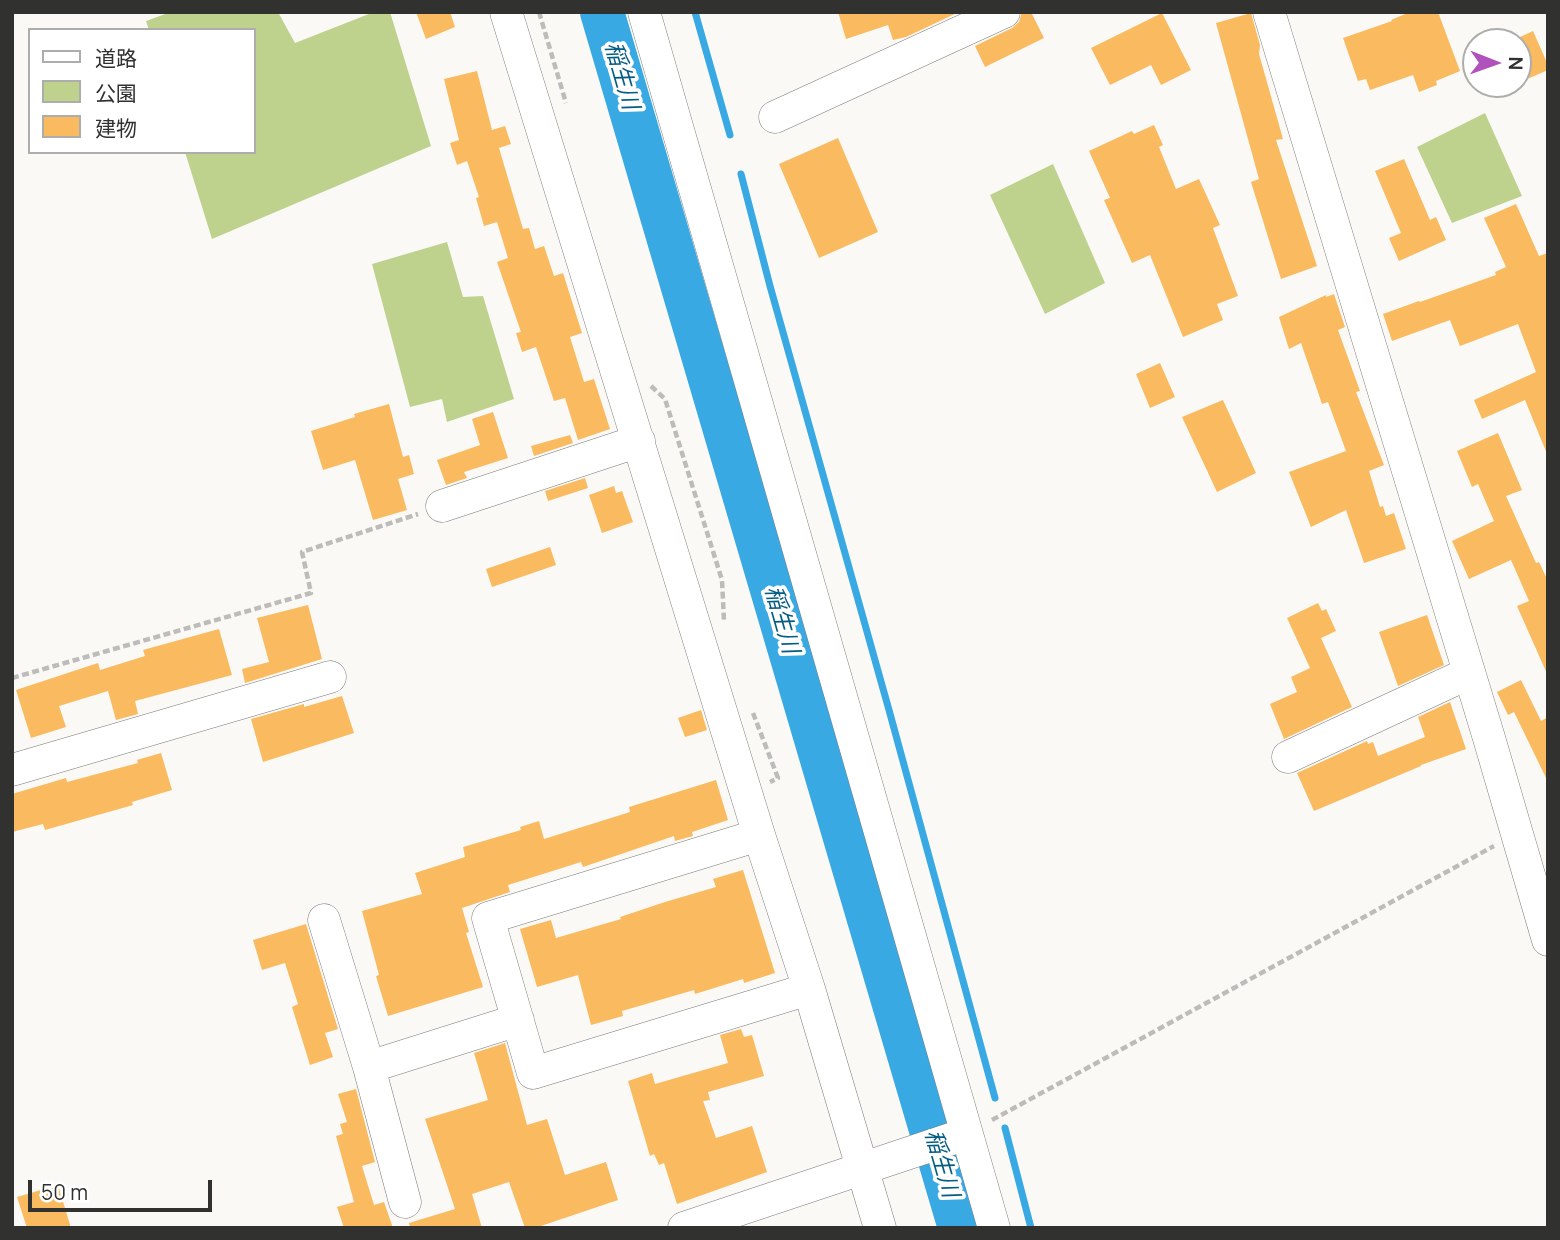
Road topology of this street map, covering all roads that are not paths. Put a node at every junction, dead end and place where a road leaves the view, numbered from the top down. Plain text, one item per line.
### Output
1 (506, 12) edge
2 (644, 12) edge
3 (1003, 12) edge
4 (1269, 12) edge
5 (775, 117) dead end
6 (639, 441) junction
7 (442, 506) road end
8 (1469, 673) junction
9 (330, 677) dead end
10 (1288, 757) dead end
11 (12, 770) edge
12 (759, 835) junction
13 (324, 920) dead end
14 (1548, 940) edge
15 (809, 989) junction
16 (518, 1020) junction
17 (369, 1067) junction
18 (959, 1136) junction
19 (863, 1169) junction
20 (405, 1202) dead end
21 (684, 1228) edge
22 (880, 1228) edge
23 (993, 1228) edge

1 - 6 street
2 - 18 street
3 - 5 street
4 - 8 street
6 - 7 street
6 - 12 street
8 - 10 street
8 - 14 street
9 - 11 street
12 - 15 street
12 - 16 street
13 - 17 street
15 - 16 street
15 - 19 street
16 - 17 street
17 - 20 street
18 - 19 street
18 - 23 street
19 - 21 street
19 - 22 street

